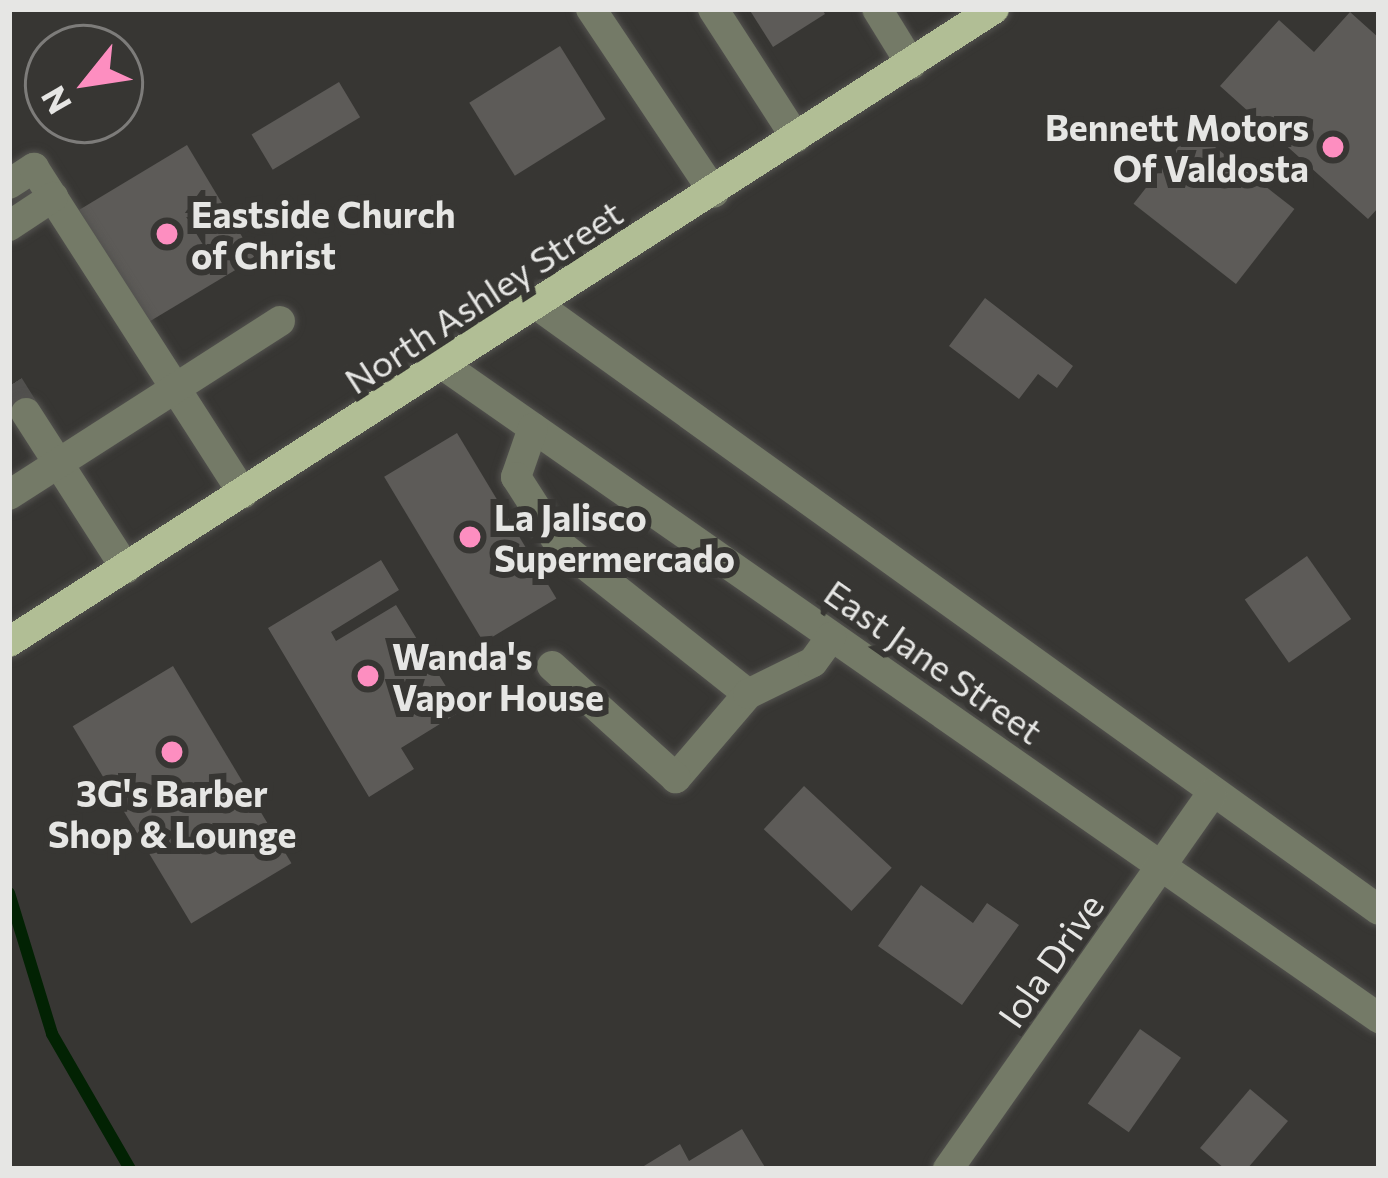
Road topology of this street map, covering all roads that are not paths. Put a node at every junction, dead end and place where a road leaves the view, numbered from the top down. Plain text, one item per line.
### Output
1 (591, 9) edge
2 (713, 9) edge
3 (733, 9) edge
4 (877, 9) edge
5 (994, 9) edge
6 (746, 61) junction
7 (911, 64) junction
8 (796, 138) junction
9 (9, 184) edge
10 (714, 193) junction
11 (53, 197) junction
12 (9, 226) edge
13 (540, 307) junction
14 (280, 321) dead end
15 (446, 368) junction
16 (178, 388) junction
17 (26, 413) tunnel mouth
18 (533, 428) junction
19 (60, 464) junction
20 (243, 494) junction
21 (9, 495) edge
22 (126, 569) junction
23 (831, 638) junction
24 (9, 642) edge
25 (552, 666) dead end
26 (748, 694) junction
27 (1212, 793) junction
28 (1163, 868) junction
29 (1379, 910) edge
30 (1379, 1018) edge
31 (948, 1169) edge

1 - 10 street
2 - 6 street
3 - 6 street
4 - 7 street
5 - 7 main road, North Ashley Street
6 - 8 street
7 - 8 main road, North Ashley Street
8 - 10 main road, North Ashley Street
9 - 11 street
10 - 13 main road, North Ashley Street
11 - 12 street
11 - 16 street
13 - 15 main road, North Ashley Street
13 - 27 street, East Jane Street
14 - 16 street
15 - 18 street, East Jane Street
15 - 20 main road, North Ashley Street
16 - 19 street
16 - 20 street
17 - 19 street
18 - 23 street, East Jane Street
18 - 26 street
19 - 21 street
19 - 22 street
20 - 22 main road, North Ashley Street
22 - 24 main road, North Ashley Street
23 - 26 street
23 - 28 street, East Jane Street
25 - 26 street
27 - 28 street, Iola Drive
27 - 29 street, East Jane Street
28 - 30 street, East Jane Street
28 - 31 street, Iola Drive

